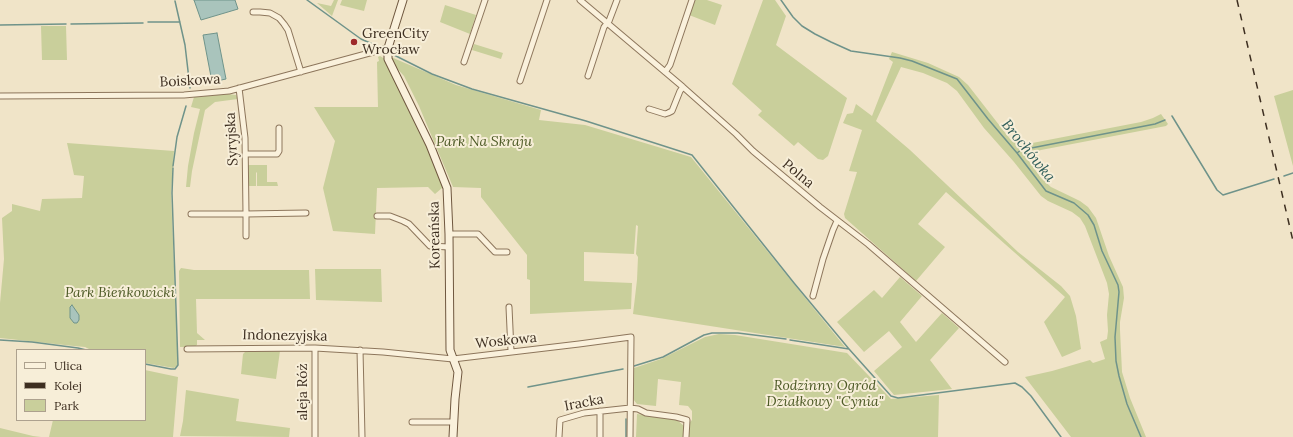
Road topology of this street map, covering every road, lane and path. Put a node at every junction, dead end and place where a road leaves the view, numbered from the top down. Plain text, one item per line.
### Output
1 (403, 0) edge
2 (485, 0) edge
3 (547, 0) edge
4 (580, 0) edge
5 (617, 0) edge
6 (692, 0) edge
7 (253, 12) dead end
8 (607, 23) junction
9 (388, 48) junction
10 (464, 62) dead end
11 (303, 71) junction
12 (665, 72) junction
13 (588, 76) dead end
14 (520, 81) dead end
15 (682, 87) junction
16 (239, 88) junction
17 (0, 96) edge
18 (649, 109) dead end
19 (279, 128) dead end
20 (245, 154) junction
21 (306, 213) dead end
22 (191, 214) dead end
23 (246, 214) junction
24 (377, 216) dead end
25 (837, 221) junction
26 (449, 234) junction
27 (246, 236) dead end
28 (449, 247) junction
29 (507, 252) dead end
30 (814, 296) dead end
31 (509, 307) dead end
32 (315, 348) junction
33 (187, 349) dead end
34 (360, 350) junction
35 (511, 351) junction
36 (383, 352) joint
37 (452, 359) junction
38 (1005, 362) dead end
39 (630, 408) junction
40 (600, 411) junction
41 (412, 422) dead end
42 (454, 422) junction
43 (315, 437) edge
44 (362, 437) edge
45 (454, 437) edge
46 (559, 437) edge
47 (600, 437) edge
48 (630, 437) edge
49 (686, 437) edge

1 - 9 street
2 - 10 street
3 - 14 street
4 - 8 street, Polna
5 - 8 street
6 - 12 street
7 - 11 street
8 - 12 street, Polna
8 - 13 street
9 - 11 street, Boiskowa
9 - 26 street, Koreańska
11 - 16 street, Boiskowa
12 - 15 street, Polna
15 - 18 street
15 - 25 street, Polna
16 - 17 street, Boiskowa
16 - 20 street, Syryjska
19 - 20 street
20 - 23 street, Syryjska
21 - 23 street
22 - 23 street
23 - 27 street, Syryjska
24 - 28 street
25 - 30 street
25 - 38 street, Polna
26 - 28 street, Koreańska
26 - 29 street
28 - 37 street, Koreańska
31 - 35 street
32 - 33 street, Indonezyjska
32 - 34 street, Indonezyjska
32 - 43 street, aleja Róż
34 - 36 street, Indonezyjska
34 - 44 street
35 - 37 street, Woskowa
35 - 39 street, Woskowa
36 - 37 street, Woskowa
37 - 42 street, Koreańska
39 - 40 street, Iracka
39 - 48 street
39 - 49 street
40 - 46 street, Iracka
40 - 47 street
41 - 42 street
42 - 45 street, Koreańska

